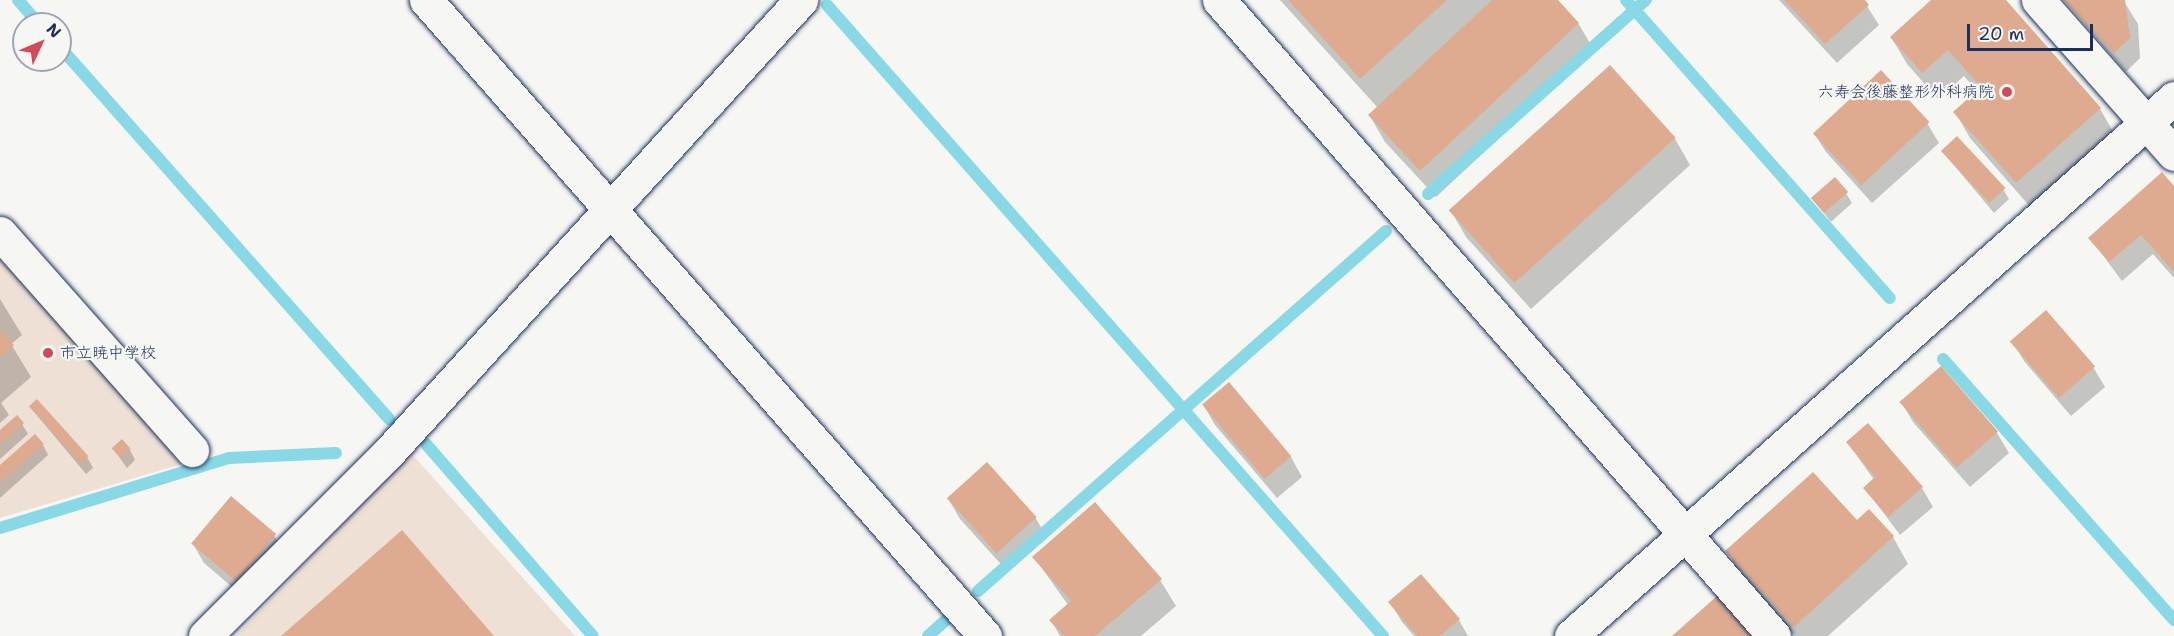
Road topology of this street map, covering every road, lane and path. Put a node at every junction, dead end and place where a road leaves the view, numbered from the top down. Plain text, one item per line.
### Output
1 (426, 0) edge
2 (801, 0) edge
3 (1219, 0) edge
4 (2038, 0) edge
5 (2174, 98) edge
6 (2146, 122) junction
7 (2174, 154) edge
8 (611, 209) junction
9 (0, 232) edge
10 (192, 450) dead end
11 (1686, 536) junction
12 (205, 636) edge
13 (985, 636) edge
14 (1571, 636) edge
15 (1774, 636) edge

1 - 8 street
2 - 8 street
3 - 11 street
4 - 6 street
5 - 6 street
6 - 7 street
6 - 11 street
8 - 12 street
8 - 13 street
9 - 10 street
11 - 14 street
11 - 15 street

